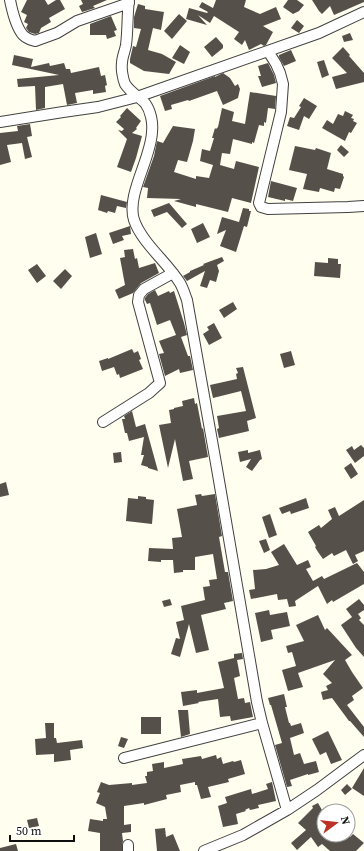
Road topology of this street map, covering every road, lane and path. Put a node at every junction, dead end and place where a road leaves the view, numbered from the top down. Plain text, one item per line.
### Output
1 (10, 0) edge
2 (129, 2) edge
3 (364, 12) edge
4 (268, 51) junction
5 (136, 97) junction
6 (0, 122) edge
7 (364, 206) edge
8 (173, 273) junction
9 (103, 422) dead end
10 (262, 723) junction
11 (364, 755) edge
12 (124, 758) dead end
13 (287, 810) junction
14 (204, 851) edge

1 - 2 street
2 - 5 street
3 - 4 street
4 - 5 street
4 - 7 street
5 - 6 street
5 - 8 street
8 - 9 street
8 - 10 street
10 - 12 street
10 - 13 street
11 - 13 street
13 - 14 street

